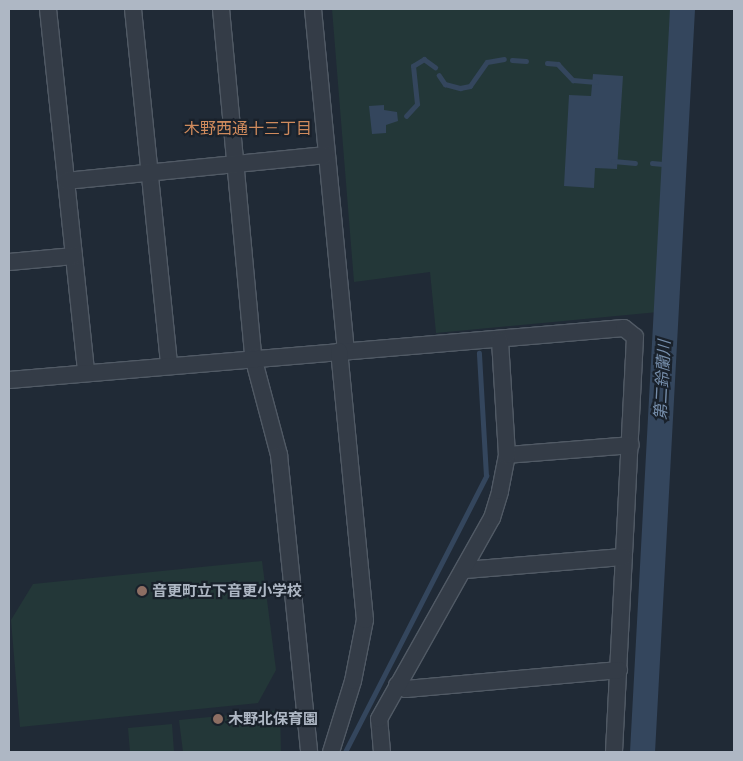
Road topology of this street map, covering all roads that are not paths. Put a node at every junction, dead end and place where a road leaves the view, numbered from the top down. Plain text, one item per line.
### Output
1 (48, 9) edge
2 (133, 9) edge
3 (221, 9) edge
4 (313, 9) edge
5 (326, 155) junction
6 (236, 164) junction
7 (148, 174) junction
8 (66, 181) junction
9 (74, 256) junction
10 (9, 262) edge
11 (500, 340) junction
12 (343, 351) junction
13 (253, 357) junction
14 (169, 366) junction
15 (86, 373) junction
16 (9, 380) edge
17 (631, 445) junction
18 (507, 455) junction
19 (623, 557) junction
20 (464, 570) junction
21 (619, 670) junction
22 (397, 685) junction
23 (309, 752) edge
24 (331, 752) edge
25 (382, 752) edge
26 (614, 752) edge

1 - 8 street
2 - 7 street
3 - 6 street
4 - 5 street
5 - 6 street
5 - 12 street
6 - 7 street
6 - 13 street
7 - 8 street
7 - 14 street
8 - 9 street
9 - 10 street
9 - 15 street
11 - 12 street
11 - 17 street
11 - 18 street
12 - 13 street
12 - 24 street
13 - 14 street
13 - 23 street
14 - 15 street
15 - 16 street
17 - 18 street
17 - 19 street
18 - 20 street
19 - 20 street
19 - 21 street
20 - 22 street
21 - 22 street
21 - 26 street
22 - 25 street

